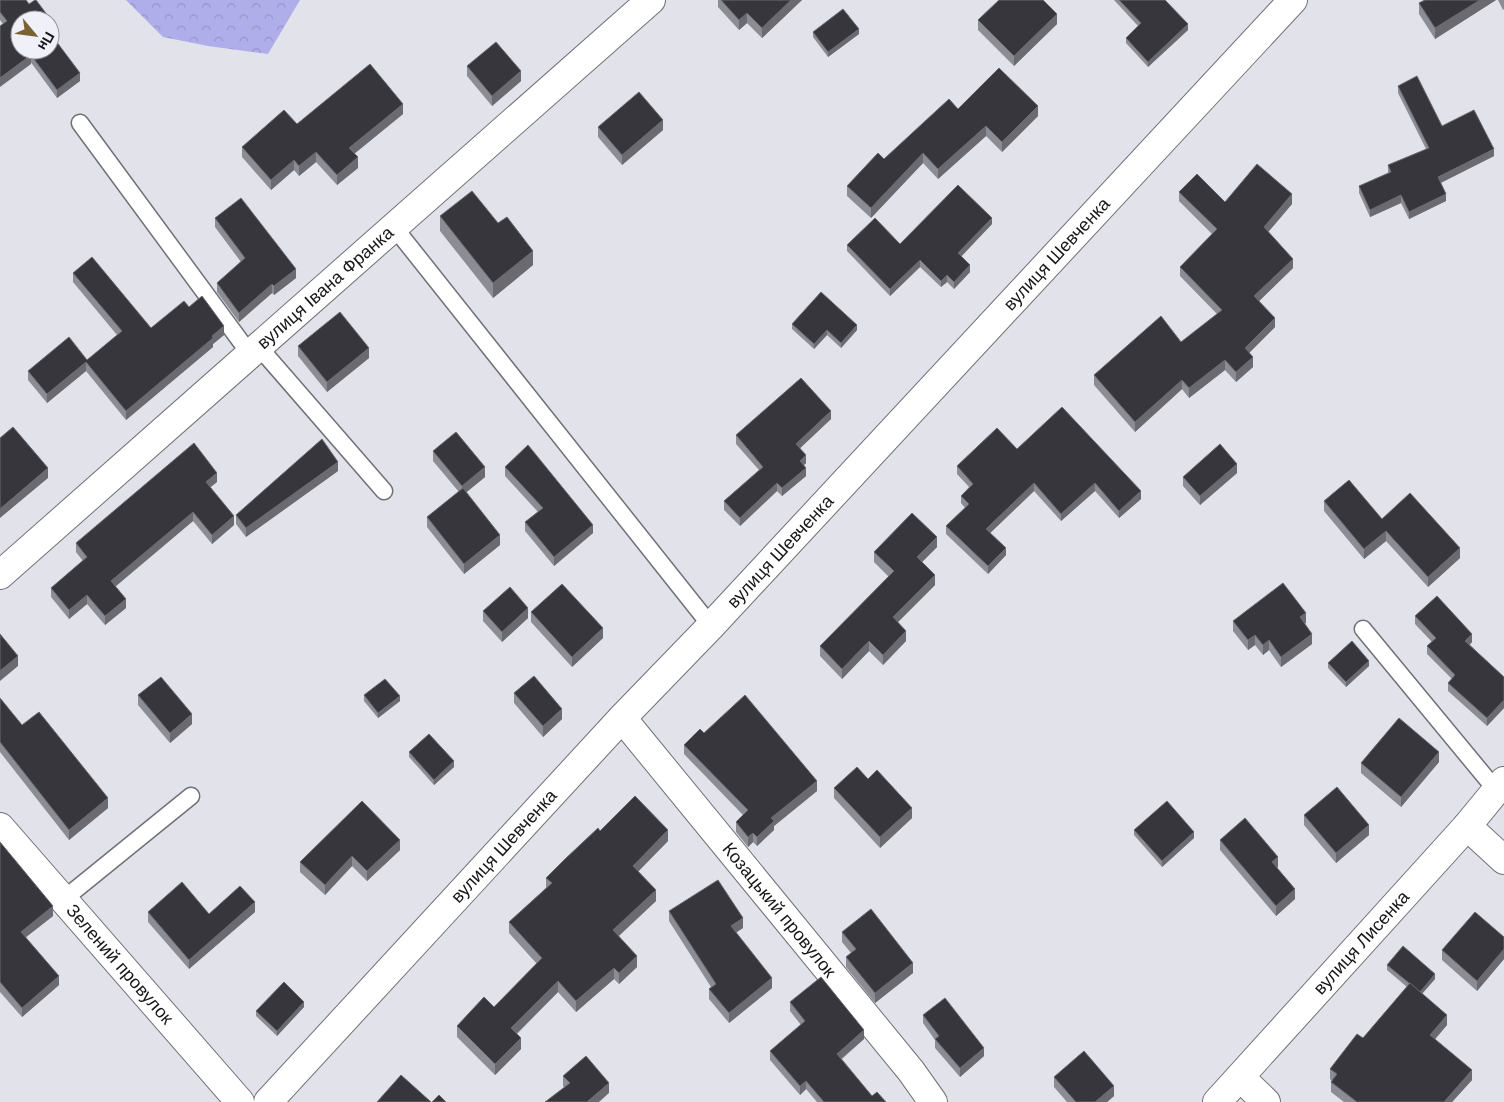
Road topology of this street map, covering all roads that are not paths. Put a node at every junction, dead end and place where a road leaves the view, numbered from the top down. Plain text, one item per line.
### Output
1 (651, 0) edge
2 (1294, 0) edge
3 (80, 123) dead end
4 (394, 227) junction
5 (254, 350) junction
6 (384, 491) dead end
7 (0, 575) edge
8 (711, 626) junction
9 (1363, 629) dead end
10 (622, 718) junction
11 (1500, 786) edge
12 (191, 796) dead end
13 (0, 826) edge
14 (1467, 826) junction
15 (1504, 860) edge
16 (64, 899) junction
17 (1241, 1078) junction
18 (240, 1102) edge
19 (268, 1102) edge
20 (933, 1102) edge
21 (1217, 1102) edge
22 (1266, 1102) edge

1 - 4 street, вулиця Івана Франка
2 - 8 street, вулиця Шевченка
3 - 5 lane
4 - 5 street, вулиця Івана Франка
4 - 8 lane
5 - 6 lane
5 - 7 street, вулиця Івана Франка
8 - 10 street, вулиця Шевченка
9 - 11 lane
10 - 19 street, вулиця Шевченка
10 - 20 street, Козацький провулок
11 - 14 street, вулиця Лисенка
12 - 16 lane
13 - 16 street, Зелений провулок
14 - 15 street
14 - 17 street, вулиця Лисенка
16 - 18 street, Зелений провулок
17 - 21 street, вулиця Лисенка
17 - 22 street

